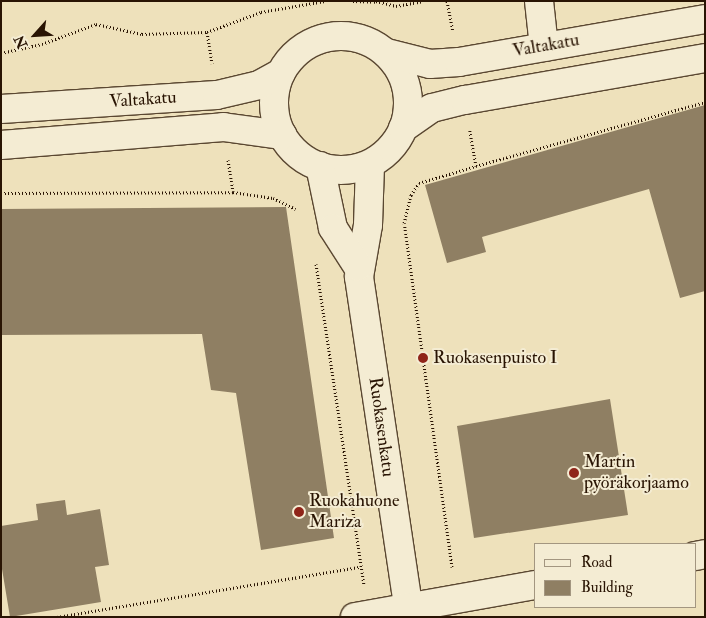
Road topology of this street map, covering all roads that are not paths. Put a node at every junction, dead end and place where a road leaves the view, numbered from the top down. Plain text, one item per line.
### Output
1 (540, 1) edge
2 (705, 19) edge
3 (544, 47) junction
4 (387, 53) junction
5 (705, 58) edge
6 (281, 73) junction
7 (1, 110) edge
8 (403, 128) junction
9 (282, 135) junction
10 (1, 145) edge
11 (370, 165) junction
12 (320, 166) junction
13 (358, 267) junction
14 (534, 585) edge
15 (410, 612) edge
16 (355, 617) edge

1 - 3 street
2 - 3 street, Valtakatu
3 - 4 street, Valtakatu
4 - 6 street
4 - 8 street
5 - 8 street
6 - 7 street, Valtakatu
6 - 9 street
8 - 11 street
9 - 10 street, Valtakatu
9 - 12 street
11 - 12 street
11 - 13 street, Ruokasenkatu
12 - 13 street, Ruokasenkatu
13 - 15 street, Ruokasenkatu
14 - 15 street
15 - 16 street

